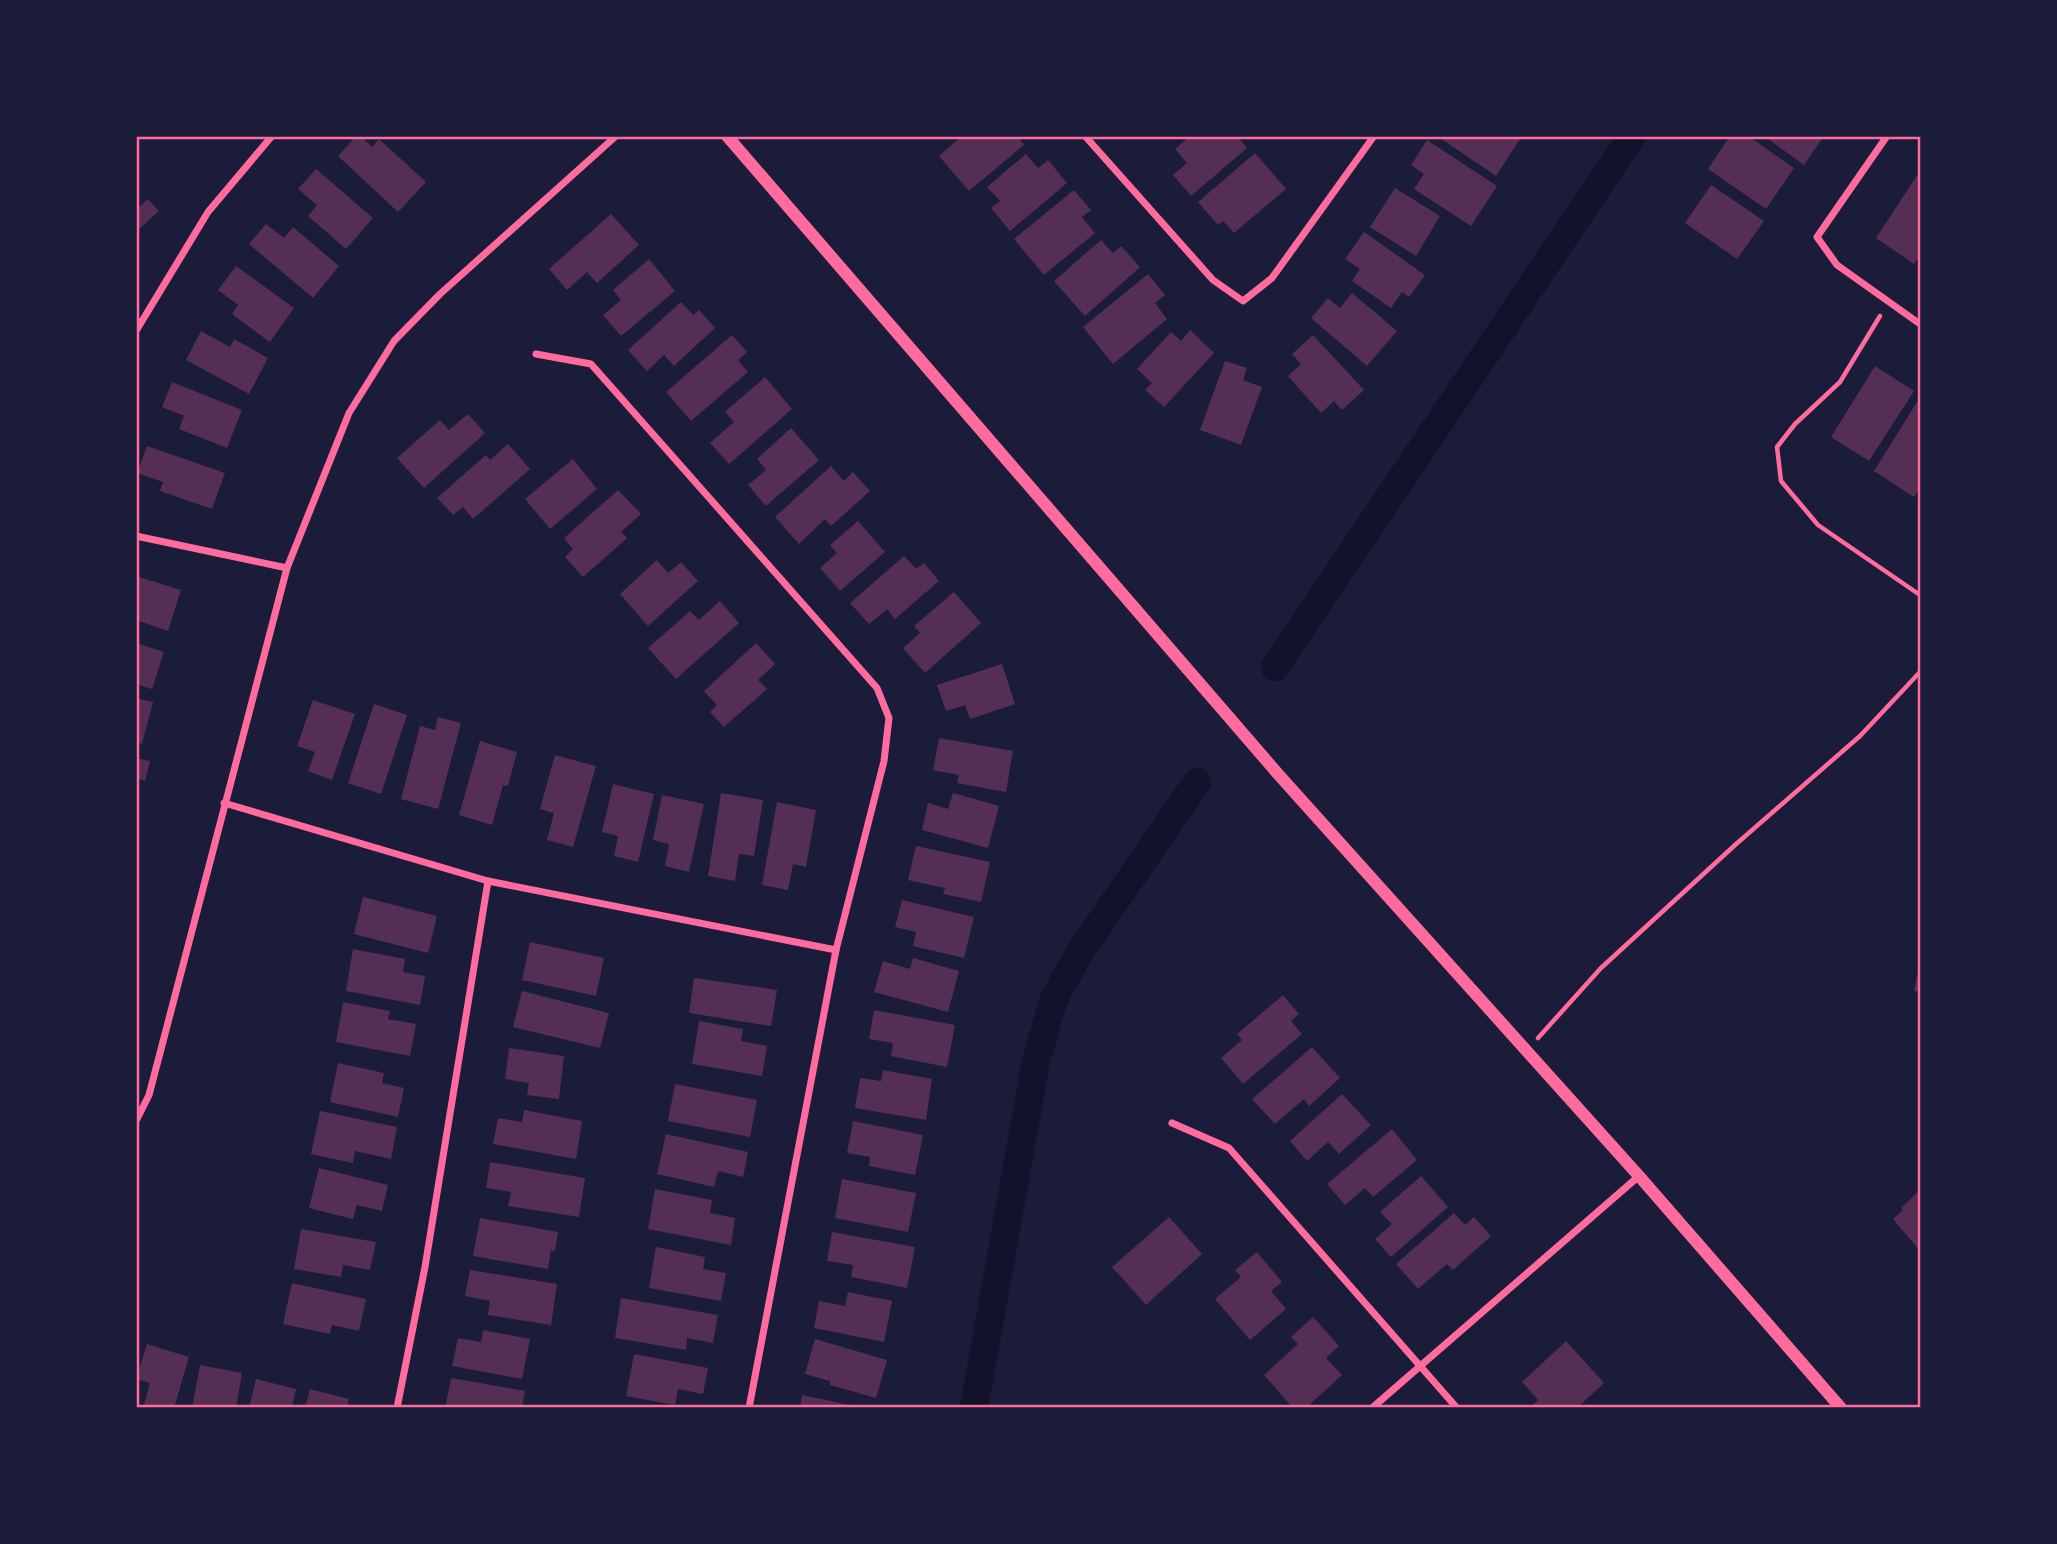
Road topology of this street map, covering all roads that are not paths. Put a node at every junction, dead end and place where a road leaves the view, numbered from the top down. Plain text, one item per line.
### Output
1 (272, 136) edge
2 (616, 136) edge
3 (727, 136) edge
4 (1086, 136) edge
5 (1374, 136) edge
6 (1887, 136) edge
7 (1920, 324) edge
8 (136, 331) edge
9 (536, 354) dead end
10 (136, 536) edge
11 (287, 568) junction
12 (224, 803) junction
13 (488, 881) junction
14 (836, 950) junction
15 (136, 1121) edge
16 (1172, 1123) dead end
17 (1639, 1176) junction
18 (1420, 1365) junction
19 (397, 1408) edge
20 (749, 1408) edge
21 (1372, 1408) edge
22 (1457, 1408) edge
23 (1841, 1408) edge

1 - 8 street
2 - 11 street
3 - 17 street
4 - 5 street
6 - 7 street
9 - 14 street
10 - 11 street
11 - 12 street
12 - 13 street
12 - 15 street
13 - 14 street
13 - 19 street
14 - 20 street
16 - 18 street
17 - 18 street
17 - 23 street
18 - 21 street
18 - 22 street

